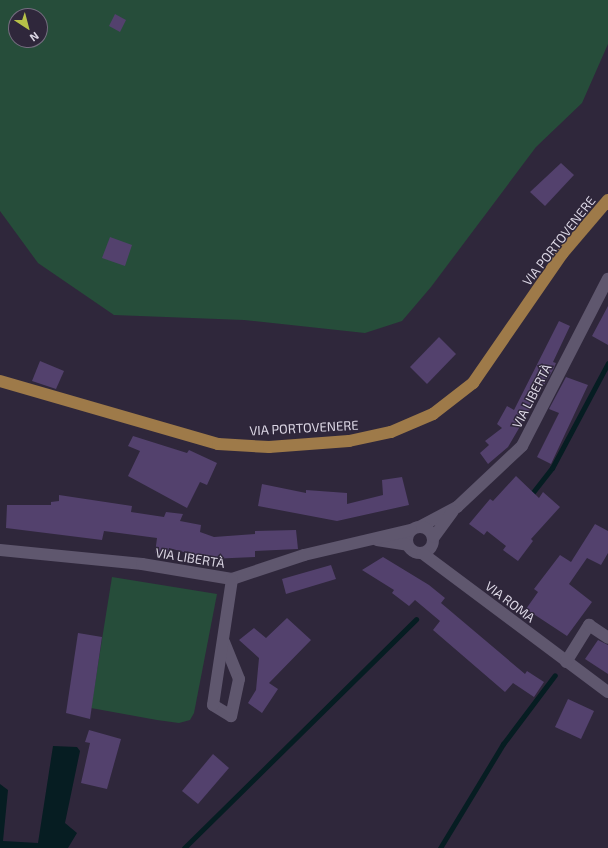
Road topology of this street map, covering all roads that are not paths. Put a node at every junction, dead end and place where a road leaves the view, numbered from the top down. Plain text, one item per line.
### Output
1 (608, 200) edge
2 (608, 279) edge
3 (0, 381) edge
4 (457, 507) junction
5 (416, 528) junction
6 (370, 539) junction
7 (433, 541) junction
8 (408, 545) junction
9 (0, 550) edge
10 (422, 553) junction
11 (436, 566) junction
12 (232, 579) junction
13 (608, 638) edge
14 (224, 642) junction
15 (566, 662) junction
16 (608, 692) edge

1 - 3 main road, VIA PORTOVENERE
2 - 4 street, VIA LIBERTÀ
4 - 5 street, VIA LIBERTÀ
4 - 7 street, VIA LIBERTÀ
5 - 6 street, VIA LIBERTÀ
5 - 7 street
5 - 8 street
6 - 8 street, VIA LIBERTÀ
6 - 12 street, VIA LIBERTÀ
7 - 10 street
7 - 11 street
8 - 10 street
9 - 12 street, VIA LIBERTÀ
10 - 11 street, VIA ROMA
11 - 15 street, VIA ROMA
12 - 14 street
13 - 15 street
14 - 14 street
15 - 16 street, VIA ROMA

